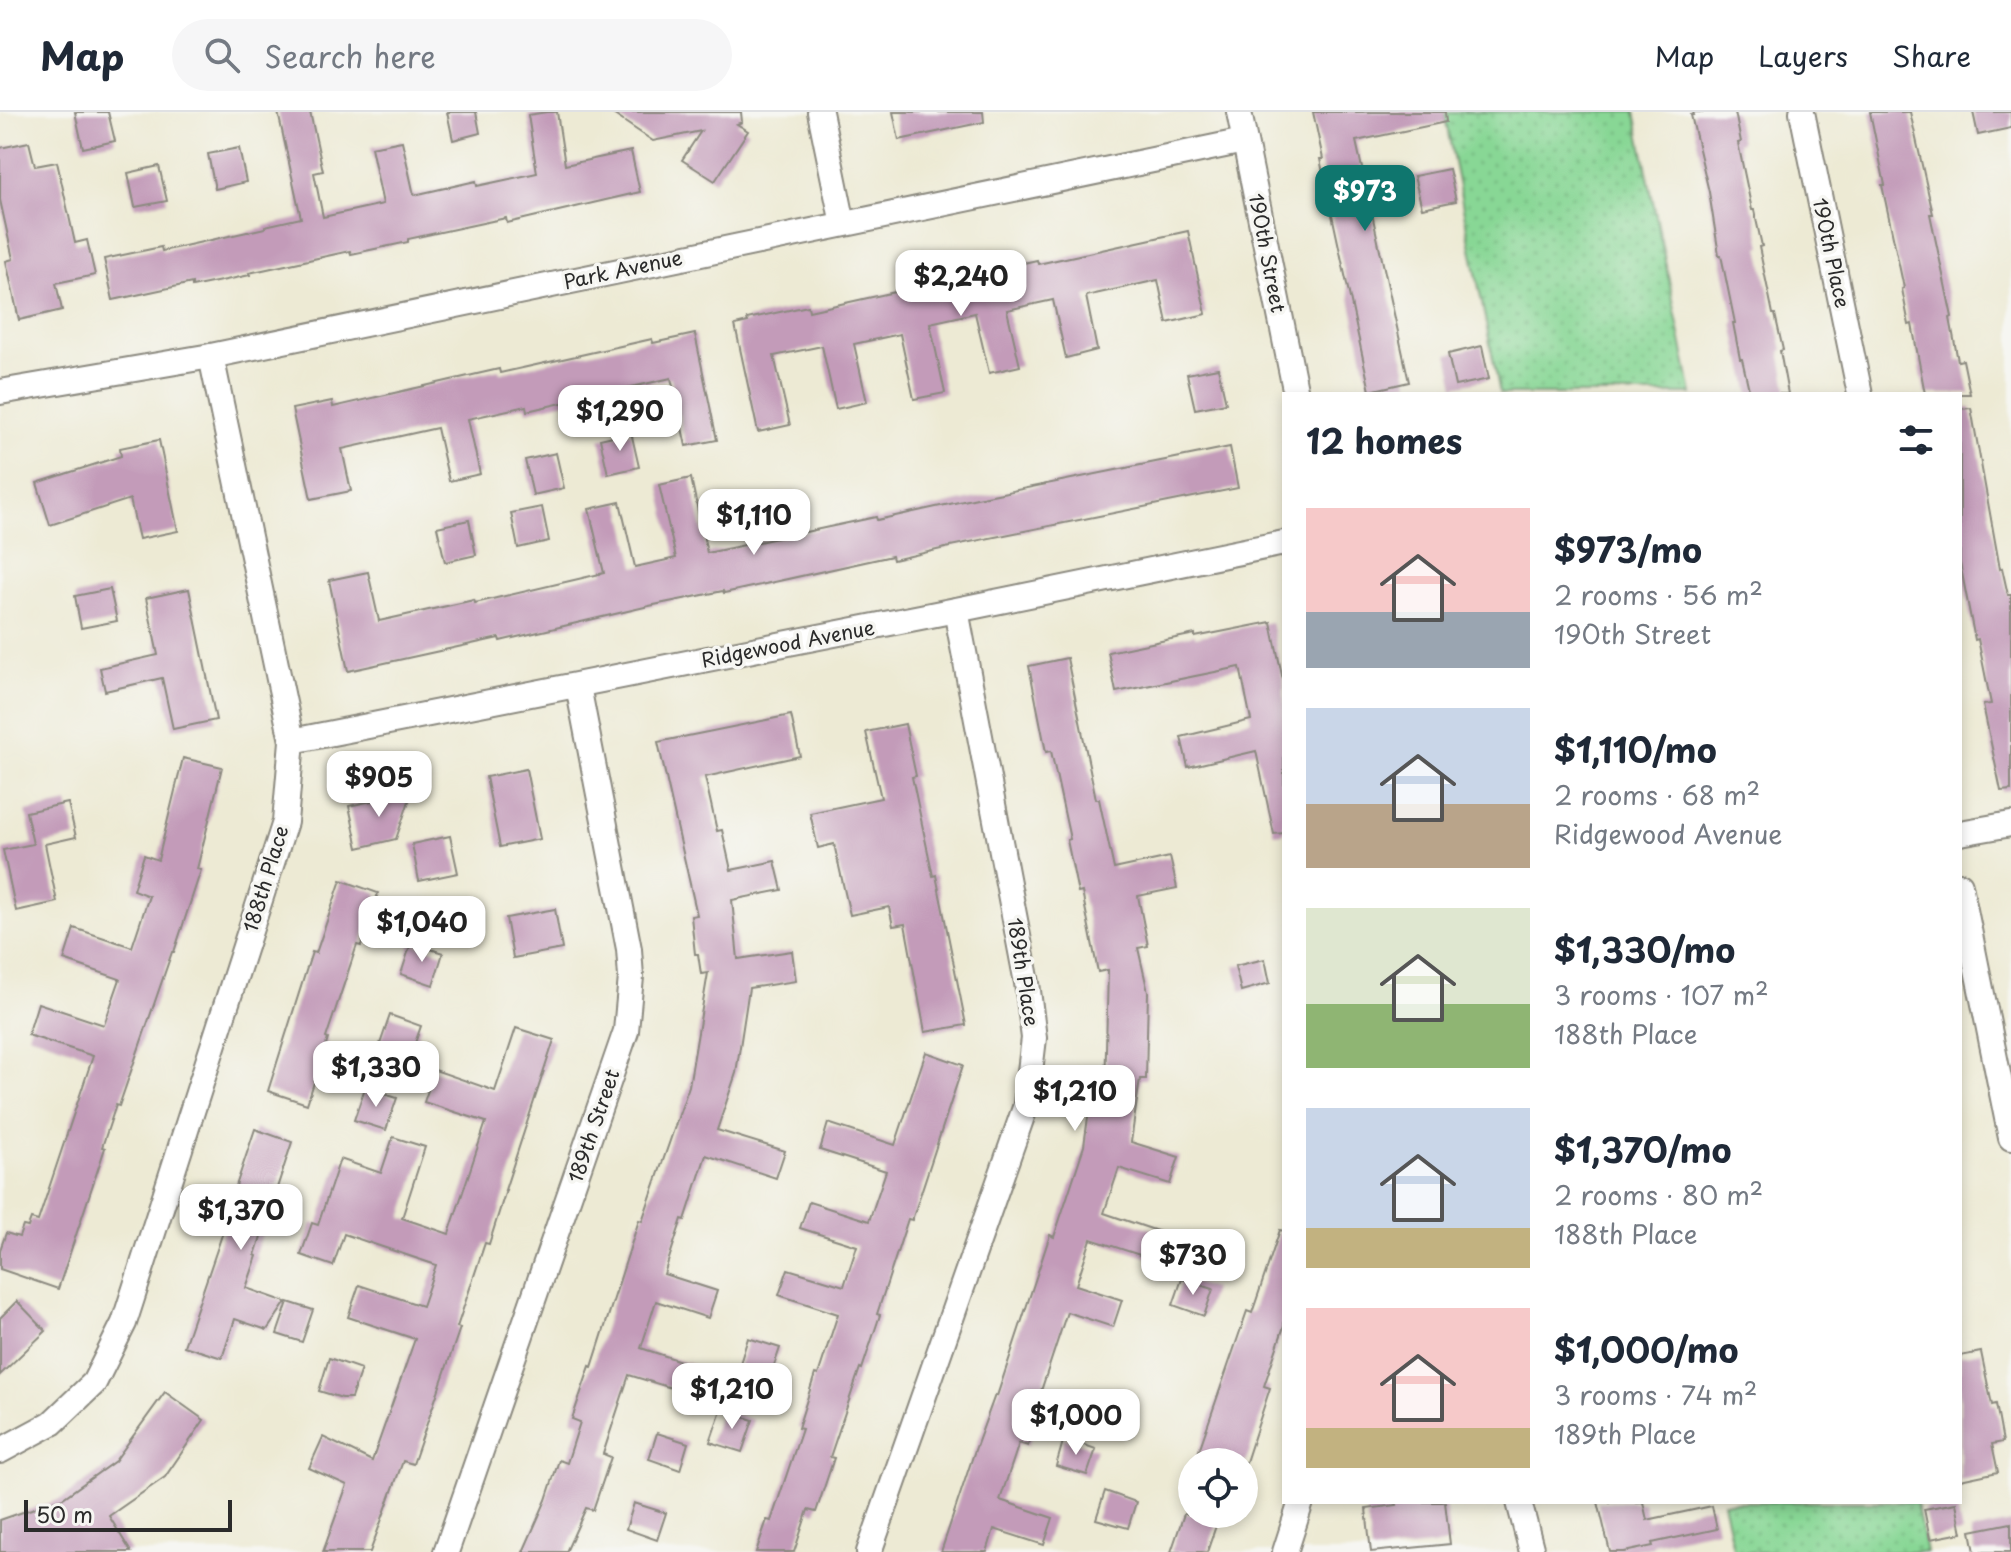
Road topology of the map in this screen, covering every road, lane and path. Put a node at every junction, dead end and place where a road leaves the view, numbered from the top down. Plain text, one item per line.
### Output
1 (820, 112) edge
2 (1239, 112) edge
3 (1802, 112) edge
4 (1244, 141) junction
5 (843, 224) junction
6 (211, 356) junction
7 (0, 392) edge
8 (1296, 392) edge
9 (1860, 392) edge
10 (1282, 543) edge
11 (956, 610) junction
12 (578, 686) junction
13 (292, 741) junction
14 (2011, 824) edge
15 (1962, 833) edge
16 (1962, 895) edge
17 (2011, 1138) edge
18 (0, 1451) edge
19 (1300, 1504) edge
20 (1520, 1504) edge
21 (446, 1552) edge
22 (869, 1552) edge
23 (1285, 1552) edge
24 (1532, 1552) edge

1 - 5 street
2 - 4 street, 190th Street
3 - 9 street, 190th Place
4 - 5 street, Park Avenue
4 - 8 street, 190th Street
5 - 6 street, Park Avenue
6 - 7 street, Park Avenue
6 - 13 street, 188th Place
10 - 11 street, Ridgewood Avenue
11 - 12 street, Ridgewood Avenue
11 - 22 street, 189th Place
12 - 13 street, Ridgewood Avenue
12 - 21 street, 189th Street
13 - 18 street, 188th Place
14 - 15 street
16 - 17 street
19 - 23 street
20 - 24 street

